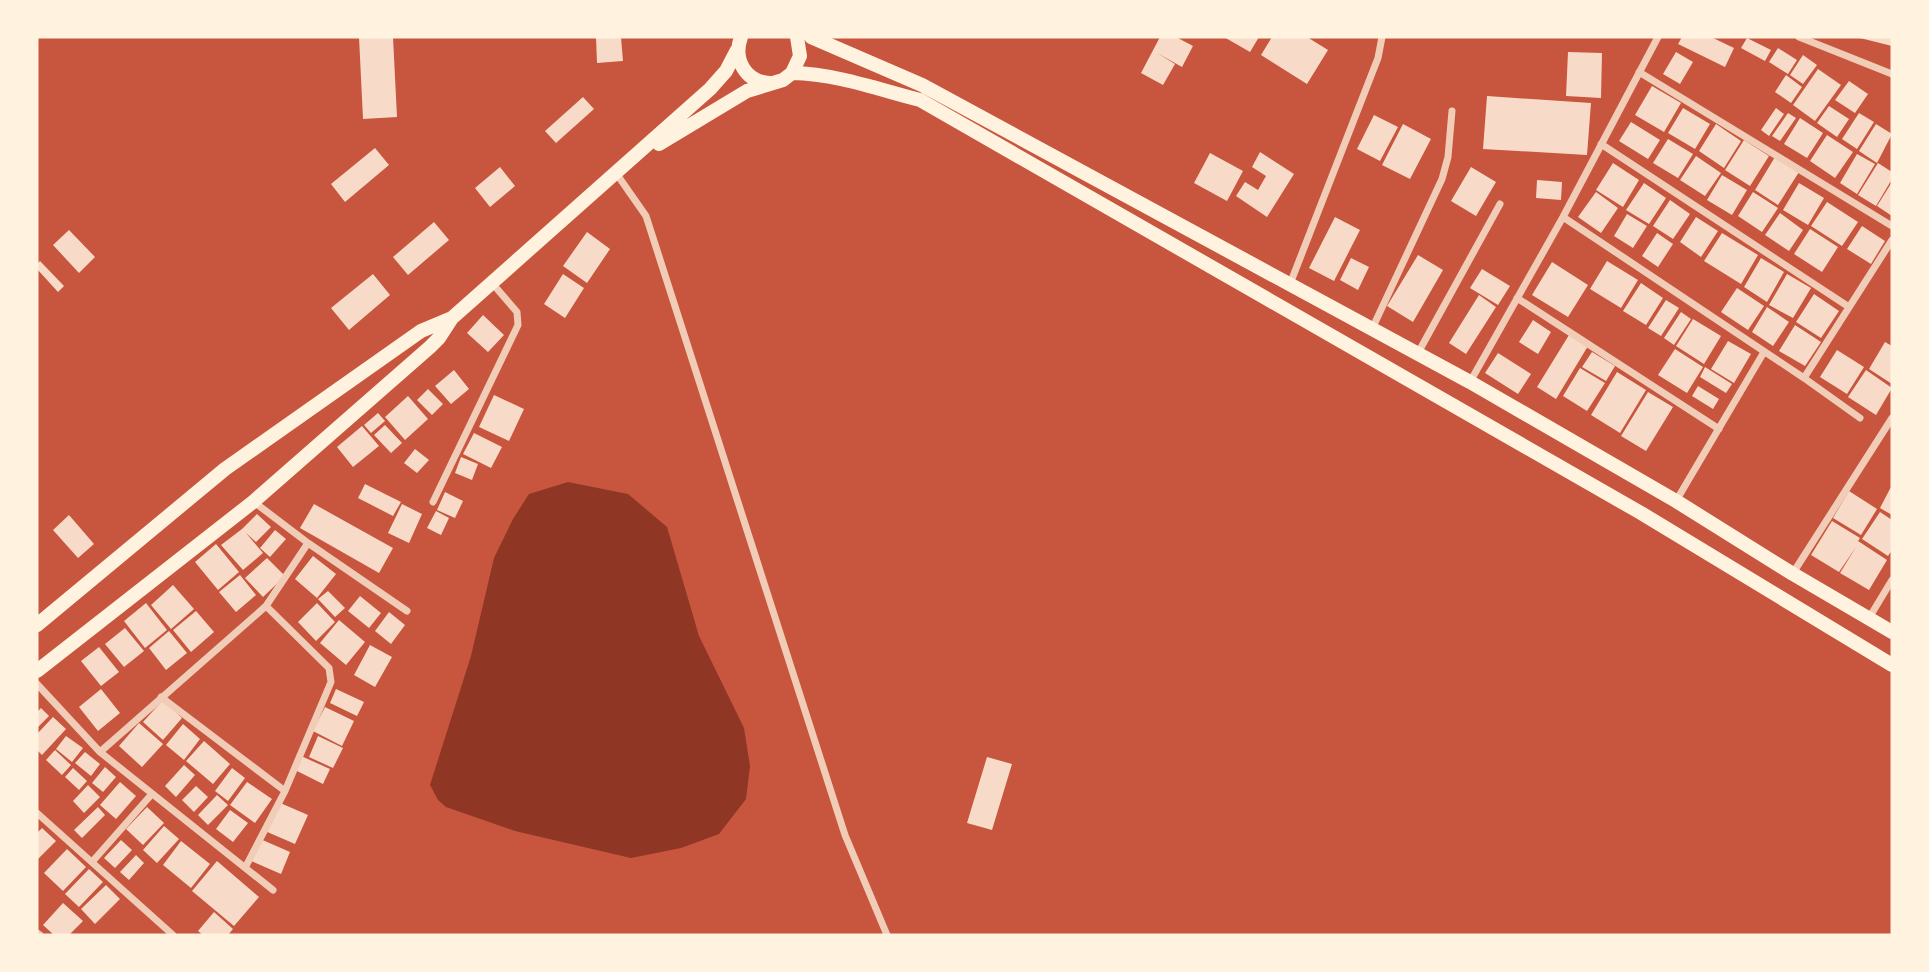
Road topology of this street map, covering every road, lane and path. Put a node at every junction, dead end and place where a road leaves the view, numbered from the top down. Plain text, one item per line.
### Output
1 (797, 37) edge
2 (811, 37) edge
3 (1381, 37) edge
4 (1658, 37) edge
5 (1799, 37) edge
6 (739, 43) edge
7 (1639, 72) junction
8 (792, 73) junction
9 (1892, 74) edge
10 (772, 83) junction
11 (1452, 111) dead end
12 (1601, 144) junction
13 (630, 161) junction
14 (616, 173) junction
15 (1500, 204) dead end
16 (1563, 217) junction
17 (1892, 226) edge
18 (1892, 240) edge
19 (492, 282) junction
20 (1290, 285) junction
21 (1517, 298) junction
22 (1849, 307) junction
23 (452, 317) junction
24 (1372, 329) junction
25 (1764, 352) junction
26 (1418, 354) junction
27 (1804, 378) junction
28 (1470, 382) junction
29 (1860, 418) dead end
30 (1892, 418) edge
31 (1719, 429) junction
32 (1676, 501) junction
33 (253, 502) junction
34 (433, 502) dead end
35 (308, 543) junction
36 (1793, 574) junction
37 (1892, 580) edge
38 (266, 606) junction
39 (407, 611) dead end
40 (1869, 618) junction
41 (37, 625) edge
42 (1892, 632) edge
43 (1892, 665) edge
44 (37, 671) edge
45 (37, 684) edge
46 (161, 696) junction
47 (100, 752) junction
48 (285, 790) junction
49 (151, 795) junction
50 (38, 818) edge
51 (92, 862) junction
52 (244, 868) junction
53 (273, 890) dead end
54 (173, 935) edge
55 (887, 935) edge

1 - 8 highway
2 - 20 highway
3 - 20 street
4 - 7 street
5 - 9 street
6 - 10 highway
6 - 13 highway
7 - 12 street
7 - 17 street
8 - 10 highway
8 - 43 highway
10 - 13 highway
11 - 24 street
12 - 16 street
12 - 22 street
13 - 14 highway
14 - 19 highway
14 - 55 street
15 - 26 street
16 - 21 street
16 - 25 street
18 - 22 street
19 - 23 highway
19 - 34 street
20 - 24 highway
21 - 28 street
21 - 31 street
22 - 27 street
23 - 33 highway
23 - 41 highway
24 - 26 highway
25 - 27 street
25 - 31 street
26 - 28 highway
27 - 29 street
28 - 32 highway
30 - 36 street
31 - 32 street
32 - 36 highway
33 - 35 street
33 - 44 highway
35 - 38 street
35 - 39 street
36 - 40 highway
37 - 40 street
38 - 46 street
38 - 48 street
40 - 42 highway
45 - 47 street
46 - 47 street
46 - 48 street
47 - 49 street
48 - 52 street
49 - 51 street
49 - 52 street
50 - 51 street
51 - 54 street
52 - 53 street

